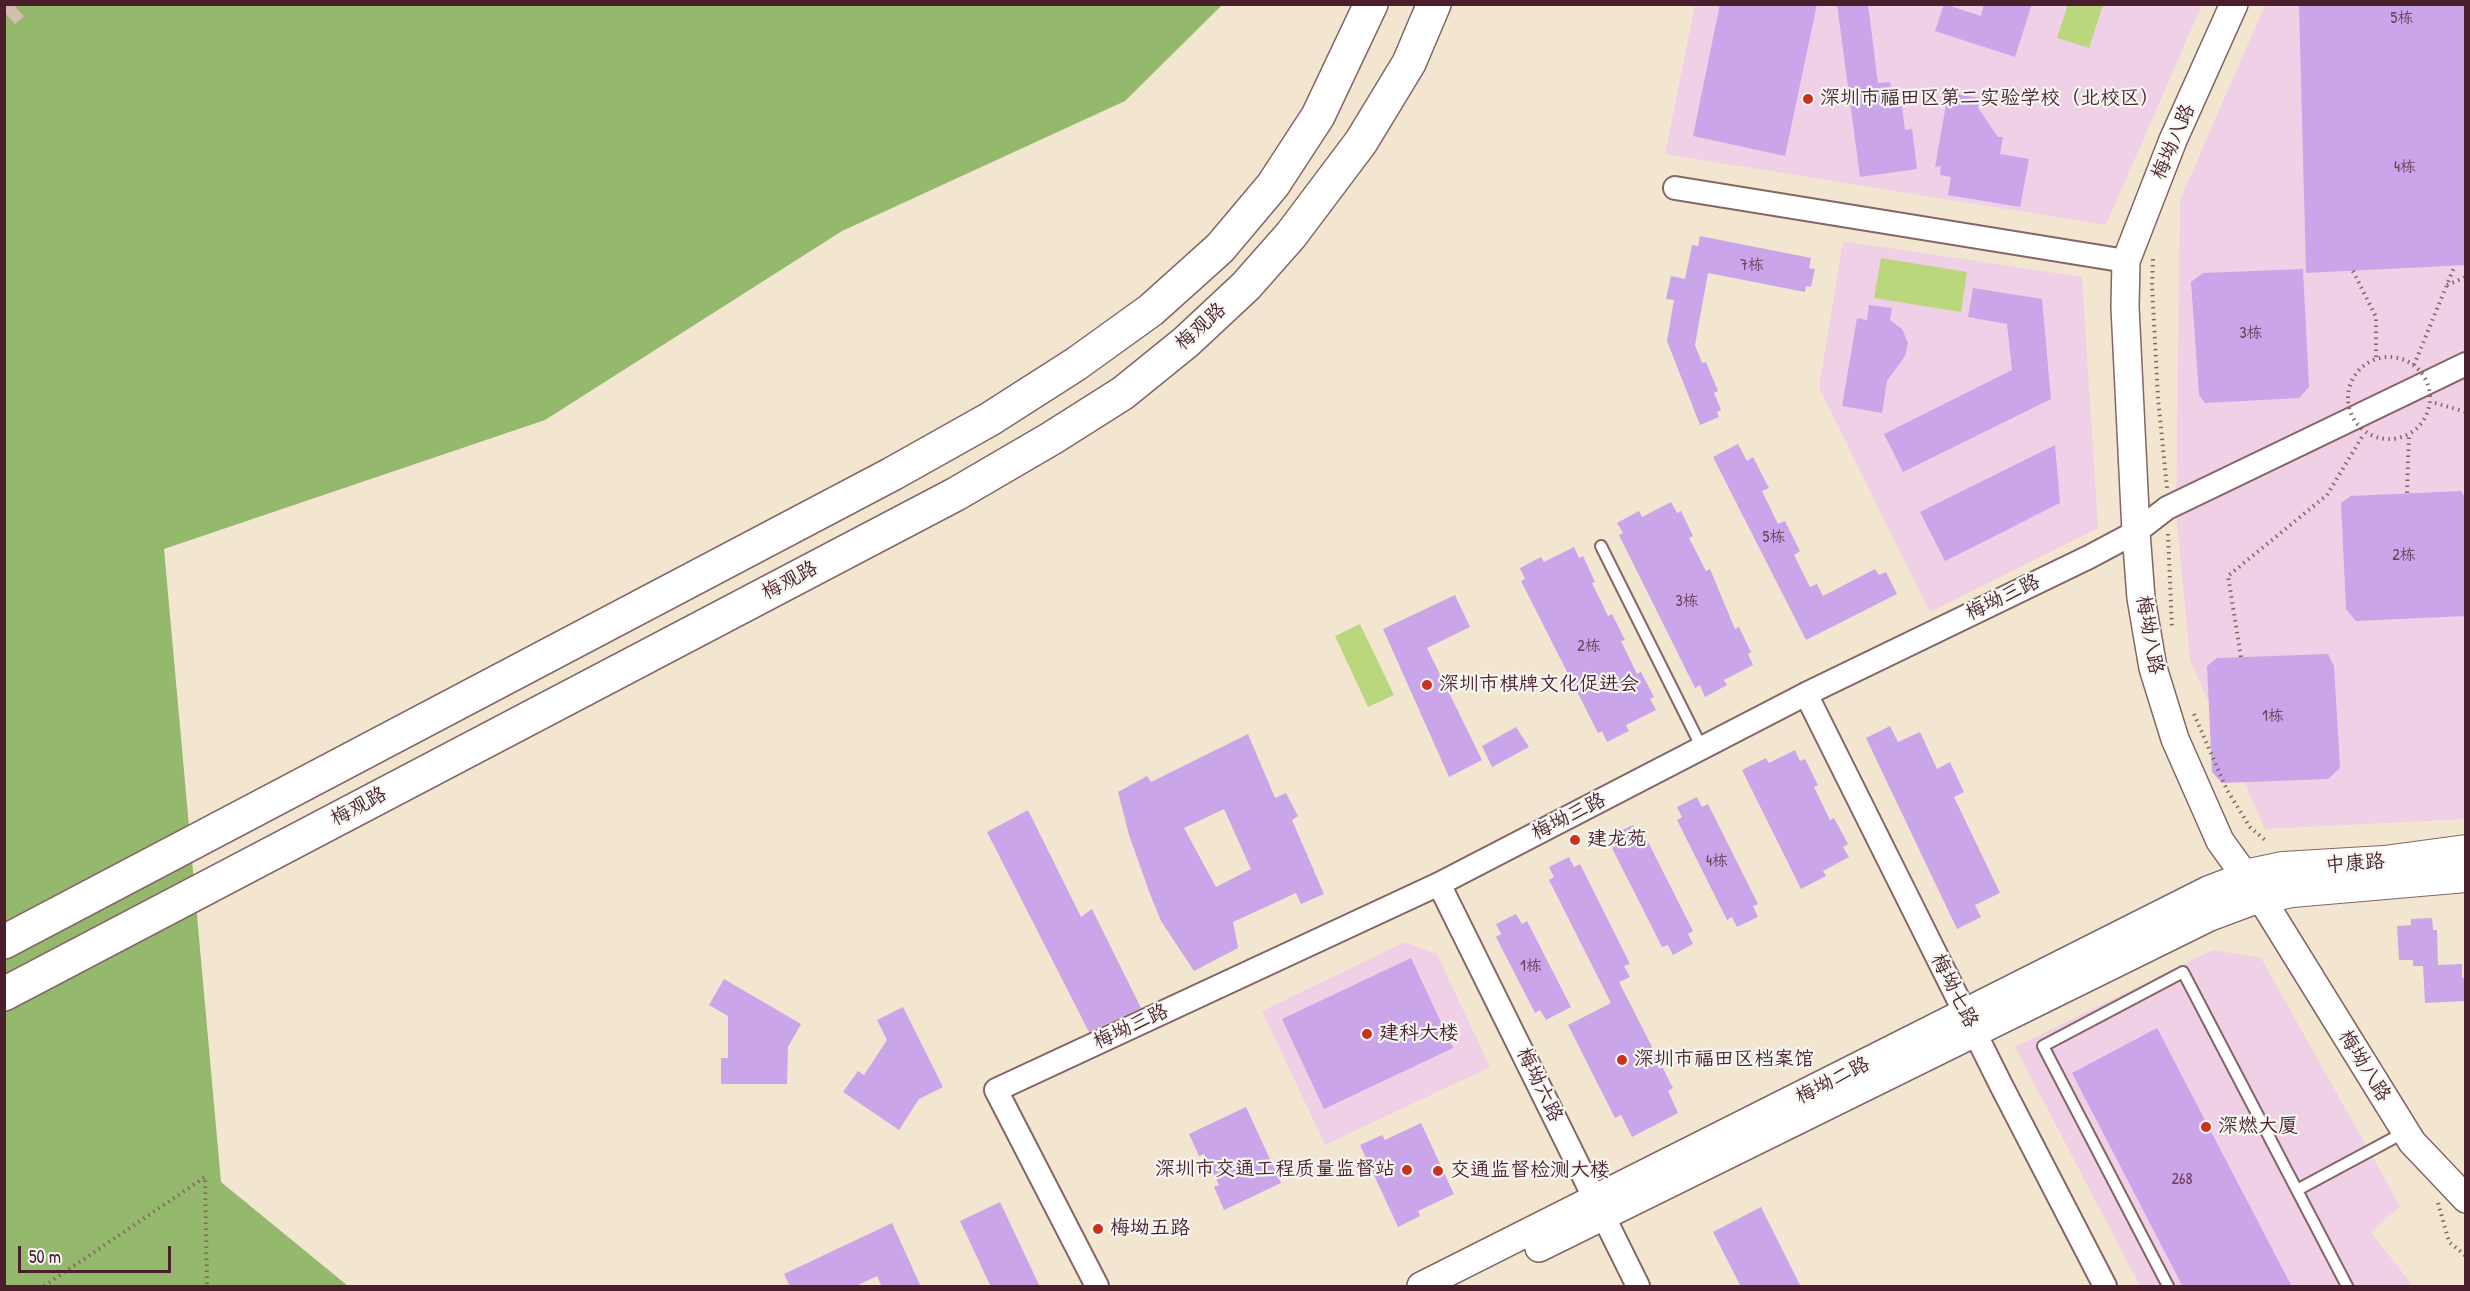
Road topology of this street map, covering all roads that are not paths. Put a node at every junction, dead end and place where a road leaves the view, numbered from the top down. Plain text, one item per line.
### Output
1 (1371, 4) edge
2 (1434, 4) edge
3 (2234, 4) edge
4 (1675, 188) dead end
5 (2126, 261) junction
6 (2466, 364) edge
7 (2136, 532) junction
8 (1601, 546) dead end
9 (1806, 694) junction
10 (1702, 748) junction
11 (2466, 851) edge
12 (2466, 876) edge
13 (1439, 884) junction
14 (2253, 887) junction
15 (4, 942) edge
16 (4, 994) edge
17 (1971, 1024) junction
18 (2405, 1132) junction
19 (2297, 1190) junction
20 (2466, 1199) edge
21 (1598, 1208) junction
22 (2105, 1286) edge
23 (1096, 1287) edge
24 (1421, 1287) edge
25 (1463, 1287) edge
26 (1638, 1287) edge
27 (2168, 1287) edge
28 (2347, 1287) edge

1 - 15 highway
2 - 16 highway, 梅观路
3 - 5 street, 梅坳八路
4 - 5 street
5 - 7 street, 梅坳八路
6 - 7 street, 梅坳三路
7 - 9 street, 梅坳三路
7 - 14 street, 梅坳八路
8 - 10 lane
9 - 10 street, 梅坳三路
9 - 17 street, 梅坳七路
10 - 13 street, 梅坳三路
11 - 14 main road, 中康路
12 - 14 main road, 中康路
13 - 21 street, 梅坳六路
13 - 23 street, 梅坳三路
14 - 17 street, 梅坳二路
14 - 18 street, 梅坳八路
17 - 21 street, 梅坳二路
17 - 22 street, 梅坳七路
18 - 19 lane
18 - 20 street, 梅坳八路
19 - 27 lane
19 - 28 lane
21 - 24 street, 梅坳二路
21 - 25 street, 梅坳二路
21 - 26 street, 梅坳六路

